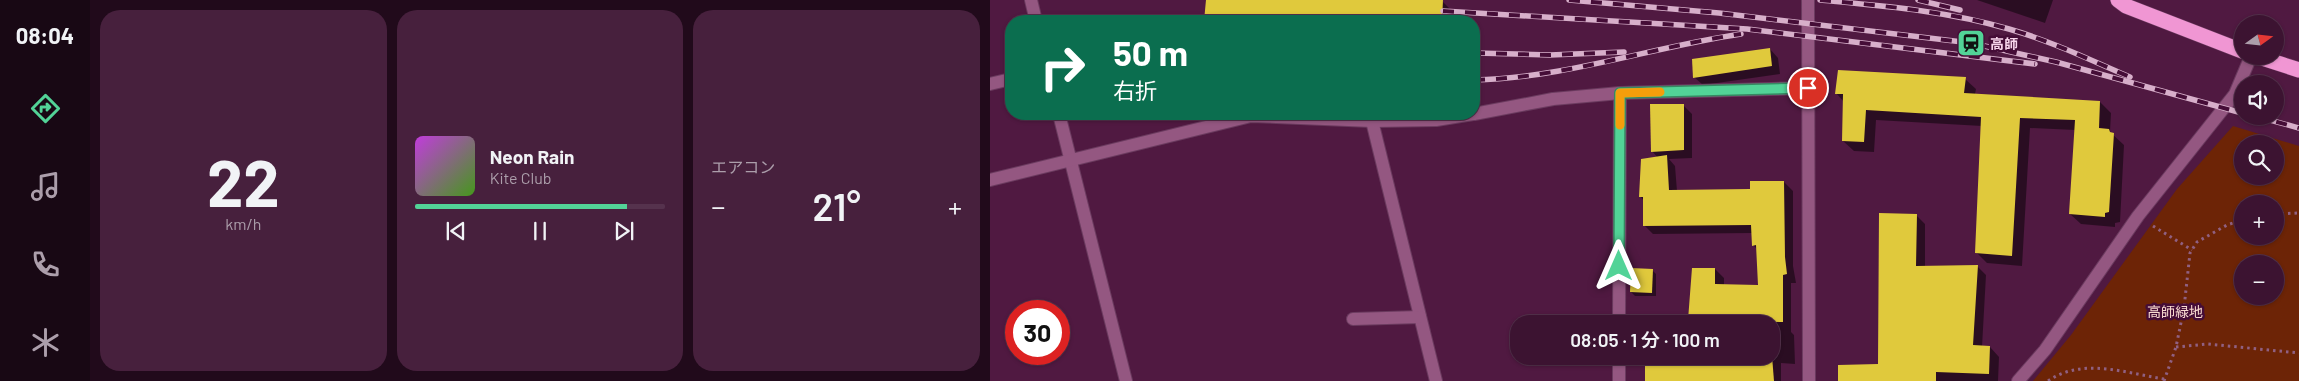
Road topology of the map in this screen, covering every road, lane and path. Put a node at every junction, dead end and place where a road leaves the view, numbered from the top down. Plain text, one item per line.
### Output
1 (1031, 0) edge
2 (1808, 0) edge
3 (2118, 0) edge
4 (1035, 15) edge
5 (2234, 48) edge
6 (2247, 65) edge
7 (2284, 65) edge
8 (2299, 70) edge
9 (1005, 80) edge
10 (990, 84) edge
11 (1808, 88) junction
12 (1620, 93) junction
13 (1480, 113) edge
14 (1061, 120) edge
15 (1235, 120) edge
16 (1348, 120) edge
17 (1436, 120) edge
18 (1372, 121) junction
19 (1071, 161) junction
20 (990, 180) edge
21 (2299, 213) edge
22 (2284, 214) edge
23 (2138, 216) junction
24 (2234, 223) edge
25 (2192, 250) junction
26 (1619, 315) edge
27 (1420, 317) junction
28 (1353, 319) dead end
29 (2176, 347) junction
30 (2299, 353) edge
31 (1619, 365) edge
32 (2164, 380) edge
33 (1126, 381) edge
34 (1436, 381) edge
35 (1618, 381) edge
36 (1809, 381) edge
37 (2018, 381) edge
38 (2048, 381) edge

1 - 4 street
2 - 11 street
3 - 5 highway
6 - 23 street
7 - 8 highway
9 - 10 street
11 - 12 street
11 - 36 street
12 - 13 street
12 - 26 street
14 - 19 street
15 - 19 street
16 - 18 street
17 - 18 street
18 - 27 street
19 - 20 street
19 - 33 street
21 - 22 path
23 - 25 path
23 - 37 street
24 - 25 path
25 - 29 path
27 - 28 street
27 - 34 street
29 - 30 path
29 - 32 path
31 - 35 street
32 - 38 path

